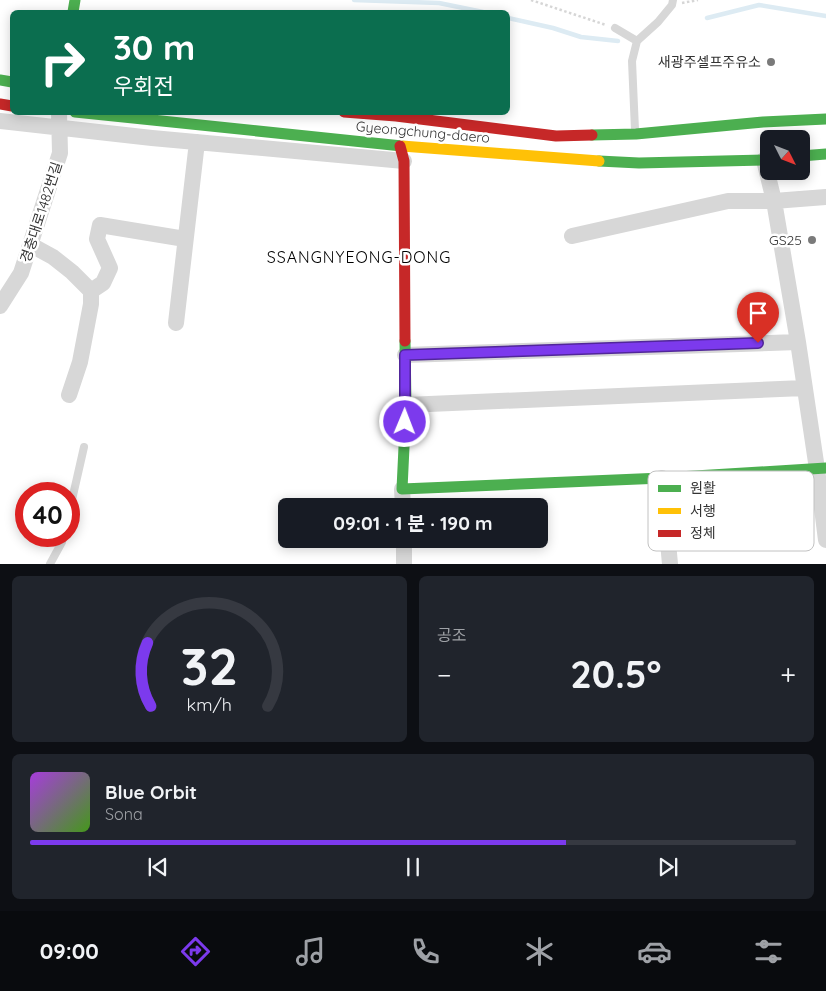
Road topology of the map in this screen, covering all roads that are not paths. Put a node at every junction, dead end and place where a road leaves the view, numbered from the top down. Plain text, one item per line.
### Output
1 (672, 0) edge
2 (615, 28) road end
3 (637, 41) junction
4 (98, 115) edge
5 (383, 115) edge
6 (59, 119) edge
7 (826, 119) edge
8 (0, 120) edge
9 (636, 134) junction
10 (197, 142) junction
11 (402, 154) junction
12 (826, 154) edge
13 (810, 155) edge
14 (760, 160) edge
15 (770, 180) edge
16 (826, 196) edge
17 (774, 201) junction
18 (572, 236) dead end
19 (185, 239) junction
20 (30, 246) junction
21 (90, 291) junction
22 (0, 306) edge
23 (176, 324) dead end
24 (798, 342) junction
25 (405, 355) junction
26 (804, 388) junction
27 (69, 395) dead end
28 (406, 405) junction
29 (84, 448) dead end
30 (822, 469) edge
31 (786, 471) edge
32 (648, 479) edge
33 (76, 482) edge
34 (402, 489) junction
35 (403, 498) edge
36 (826, 540) edge
37 (59, 547) edge
38 (404, 548) edge
39 (669, 551) edge
40 (50, 564) edge
41 (404, 564) edge
42 (670, 564) edge

1 - 3 lane
2 - 3 lane
3 - 9 lane
4 - 11 main road, Gyeongchung-daero
5 - 9 main road, Gyeongchung-daero
6 - 8 street
6 - 10 street
6 - 20 street, 경충대로1482번길
7 - 9 main road, Gyeongchung-daero
10 - 11 street
10 - 19 street
11 - 14 main road, Gyeongchung-daero
11 - 25 main road
12 - 13 main road
15 - 17 street
16 - 17 street
17 - 18 street
17 - 24 street
19 - 21 street
19 - 23 street
20 - 21 street
20 - 22 street, 경충대로1482번길
21 - 27 street
24 - 25 street
24 - 26 street
25 - 28 main road
26 - 28 street
26 - 30 street
28 - 34 main road
29 - 33 lane
30 - 31 main road
30 - 36 street
32 - 34 main road
34 - 35 street
37 - 40 lane
38 - 41 street
39 - 42 street

